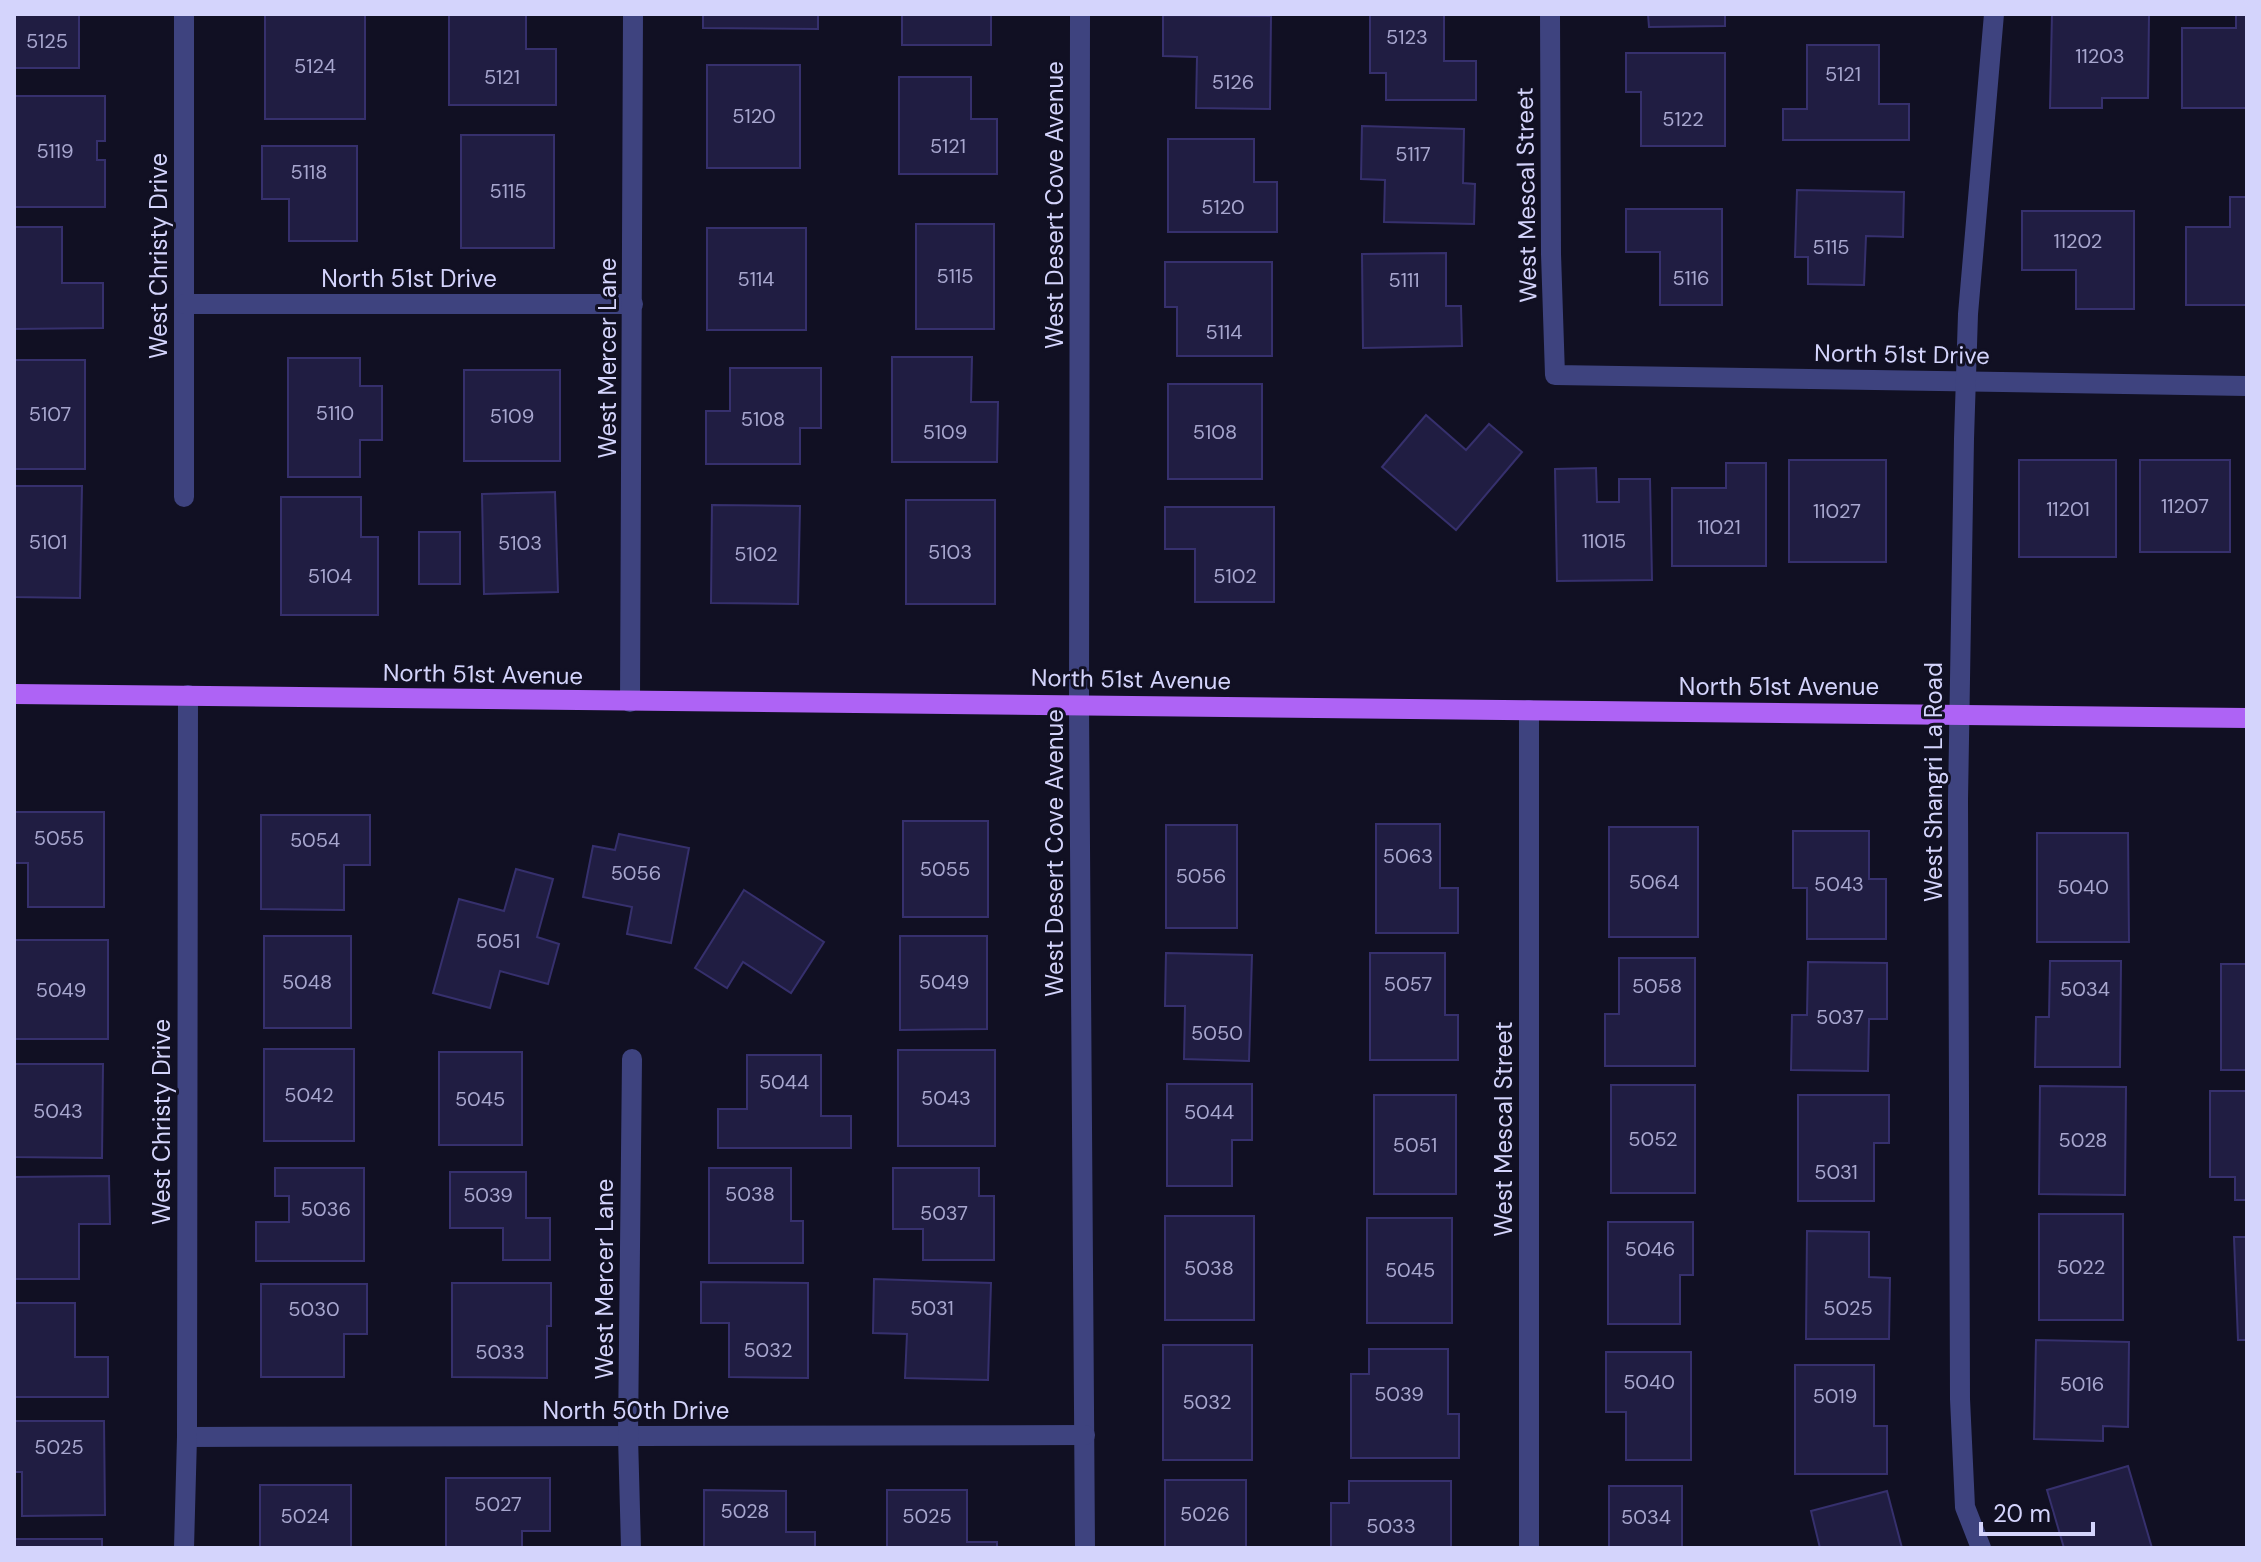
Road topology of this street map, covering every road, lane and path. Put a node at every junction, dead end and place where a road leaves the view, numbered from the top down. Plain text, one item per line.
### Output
1 (184, 14) edge
2 (633, 14) edge
3 (1080, 14) edge
4 (1550, 14) edge
5 (1994, 14) edge
6 (184, 304) junction
7 (633, 304) junction
8 (1555, 375) joint
9 (1966, 381) junction
10 (2247, 386) edge
11 (184, 497) dead end
12 (14, 694) edge
13 (188, 695) junction
14 (630, 702) junction
15 (1079, 705) junction
16 (1529, 710) junction
17 (1959, 714) junction
18 (2247, 718) edge
19 (632, 1059) dead end
20 (1085, 1435) junction
21 (628, 1436) junction
22 (187, 1437) junction
23 (184, 1548) edge
24 (631, 1548) edge
25 (1085, 1548) edge
26 (1529, 1548) edge
27 (1981, 1548) edge

1 - 6 street, West Christy Drive
2 - 7 street, West Mercer Lane
3 - 15 street, West Desert Cove Avenue
4 - 8 street, West Mescal Street
5 - 9 street, West Shangri La Road
6 - 7 street, North 51st Drive
6 - 11 street, West Christy Drive
7 - 14 street, West Mercer Lane
8 - 9 street, North 51st Drive
9 - 10 street, North 51st Drive
9 - 17 street, West Shangri La Road
12 - 13 main road, North 51st Avenue
13 - 14 main road, North 51st Avenue
13 - 22 street, West Christy Drive
14 - 15 main road, North 51st Avenue
15 - 16 main road, North 51st Avenue
15 - 20 street, West Desert Cove Avenue
16 - 17 main road, North 51st Avenue
16 - 26 street, West Mescal Street
17 - 18 main road, North 51st Avenue
17 - 27 street, West Shangri La Road
19 - 21 street, West Mercer Lane
20 - 21 street, North 50th Drive
20 - 25 street, West Desert Cove Avenue
21 - 22 street, North 50th Drive
21 - 24 street, West Mercer Lane
22 - 23 street, West Christy Drive

